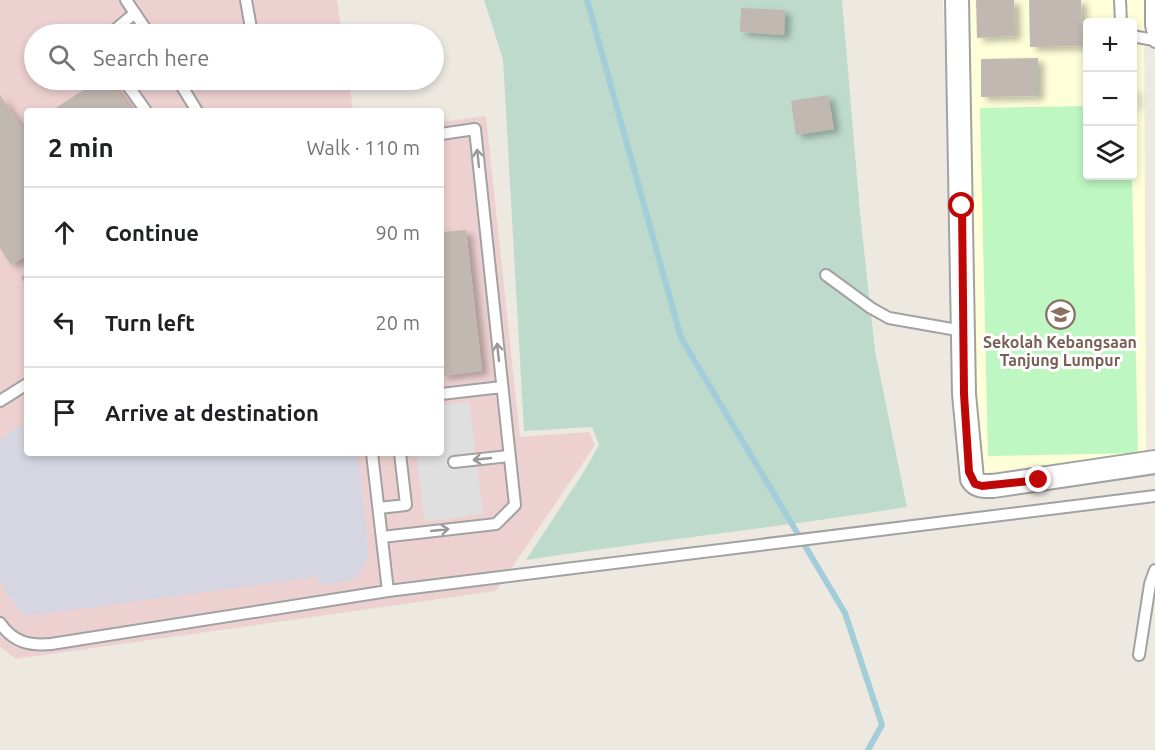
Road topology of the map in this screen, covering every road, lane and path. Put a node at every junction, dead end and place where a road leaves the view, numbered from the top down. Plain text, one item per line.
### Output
1 (126, 0) edge
2 (246, 0) edge
3 (957, 0) edge
4 (1120, 0) edge
5 (1151, 0) edge
6 (135, 12) junction
7 (1121, 18) edge
8 (121, 24) edge
9 (143, 24) edge
10 (250, 24) edge
11 (1137, 37) edge
12 (1154, 41) edge
13 (131, 90) edge
14 (186, 90) edge
15 (144, 108) edge
16 (195, 108) edge
17 (444, 134) edge
18 (826, 274) dead end
19 (963, 332) junction
20 (24, 386) edge
21 (501, 387) junction
22 (444, 394) edge
23 (0, 401) edge
24 (372, 456) edge
25 (400, 456) edge
26 (509, 456) junction
27 (454, 462) dead end
28 (1155, 462) edge
29 (1155, 496) edge
30 (379, 508) junction
31 (382, 537) junction
32 (1155, 570) edge
33 (388, 591) junction
34 (0, 623) edge
35 (1139, 654) dead end

1 - 6 lane
2 - 10 lane
3 - 19 street
4 - 7 lane
5 - 12 lane
6 - 8 lane
6 - 9 lane
11 - 12 lane
13 - 15 lane
14 - 16 lane
21 -> 17 lane
18 - 19 lane
19 - 28 street
20 - 23 lane
21 - 22 lane
21 - 26 lane
24 - 30 lane
25 - 30 lane
26 -> 27 lane
31 -> 26 lane
29 - 33 lane
30 - 31 lane
31 - 33 lane
32 - 35 lane
33 - 34 lane

